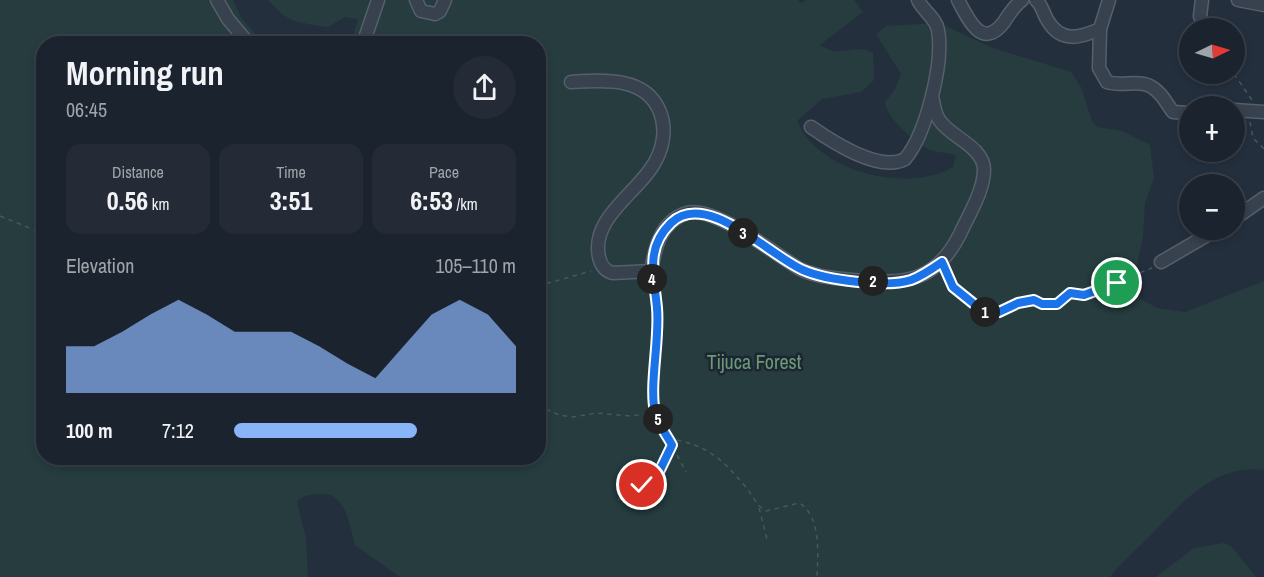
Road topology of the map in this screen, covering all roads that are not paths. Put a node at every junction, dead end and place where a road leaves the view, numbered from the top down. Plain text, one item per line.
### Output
1 (217, 0) edge
2 (378, 0) edge
3 (416, 0) edge
4 (445, 0) edge
5 (918, 0) edge
6 (958, 0) edge
7 (1022, 0) edge
8 (1036, 0) edge
9 (1109, 0) edge
10 (1202, 0) edge
11 (1238, 0) edge
12 (1264, 5) edge
13 (1201, 18) edge
14 (1100, 29) junction
15 (242, 36) edge
16 (366, 36) edge
17 (571, 82) dead end
18 (933, 99) junction
19 (1179, 112) edge
20 (811, 127) dead end
21 (1264, 198) edge
22 (1245, 211) edge
23 (1199, 240) edge
24 (1161, 262) road end

1 - 15 street
2 - 16 street
3 - 4 street
5 - 18 street
6 - 7 street
8 - 14 street
9 - 14 street
10 - 13 street
11 - 12 street
14 - 19 street
17 - 18 street
18 - 20 street
21 - 22 street
23 - 24 street

